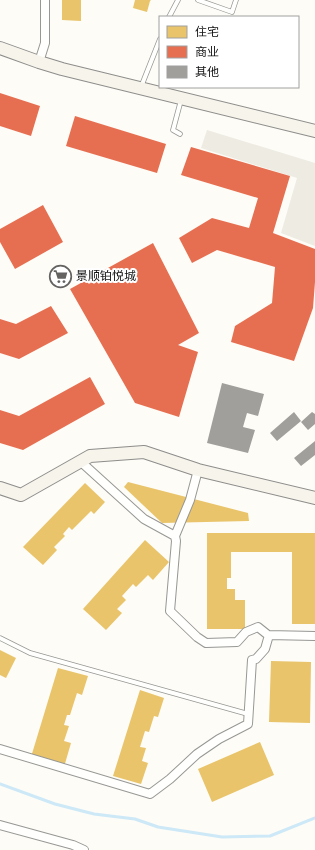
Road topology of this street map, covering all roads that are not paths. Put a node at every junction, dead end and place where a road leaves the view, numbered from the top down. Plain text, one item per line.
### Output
1 (45, 0) edge
2 (178, 0) edge
3 (198, 0) edge
4 (236, 0) edge
5 (170, 16) edge
6 (159, 42) edge
7 (0, 48) edge
8 (39, 62) junction
9 (141, 88) junction
10 (181, 98) junction
11 (315, 131) edge
12 (180, 134) dead end
13 (80, 462) junction
14 (198, 470) junction
15 (0, 488) edge
16 (315, 498) edge
17 (175, 536) junction
18 (270, 635) junction
19 (315, 636) edge
20 (0, 638) edge
21 (248, 714) junction
22 (0, 749) edge
23 (0, 825) edge
24 (84, 850) edge

1 - 8 street
2 - 5 lane
3 - 4 lane
6 - 9 lane
7 - 8 street
8 - 9 street
9 - 10 street
10 - 11 street
10 - 12 lane
13 - 14 street
13 - 15 street
13 - 17 street
14 - 16 street
14 - 17 street
17 - 18 street
18 - 19 street
18 - 21 street
20 - 21 lane
21 - 22 street
23 - 24 street

